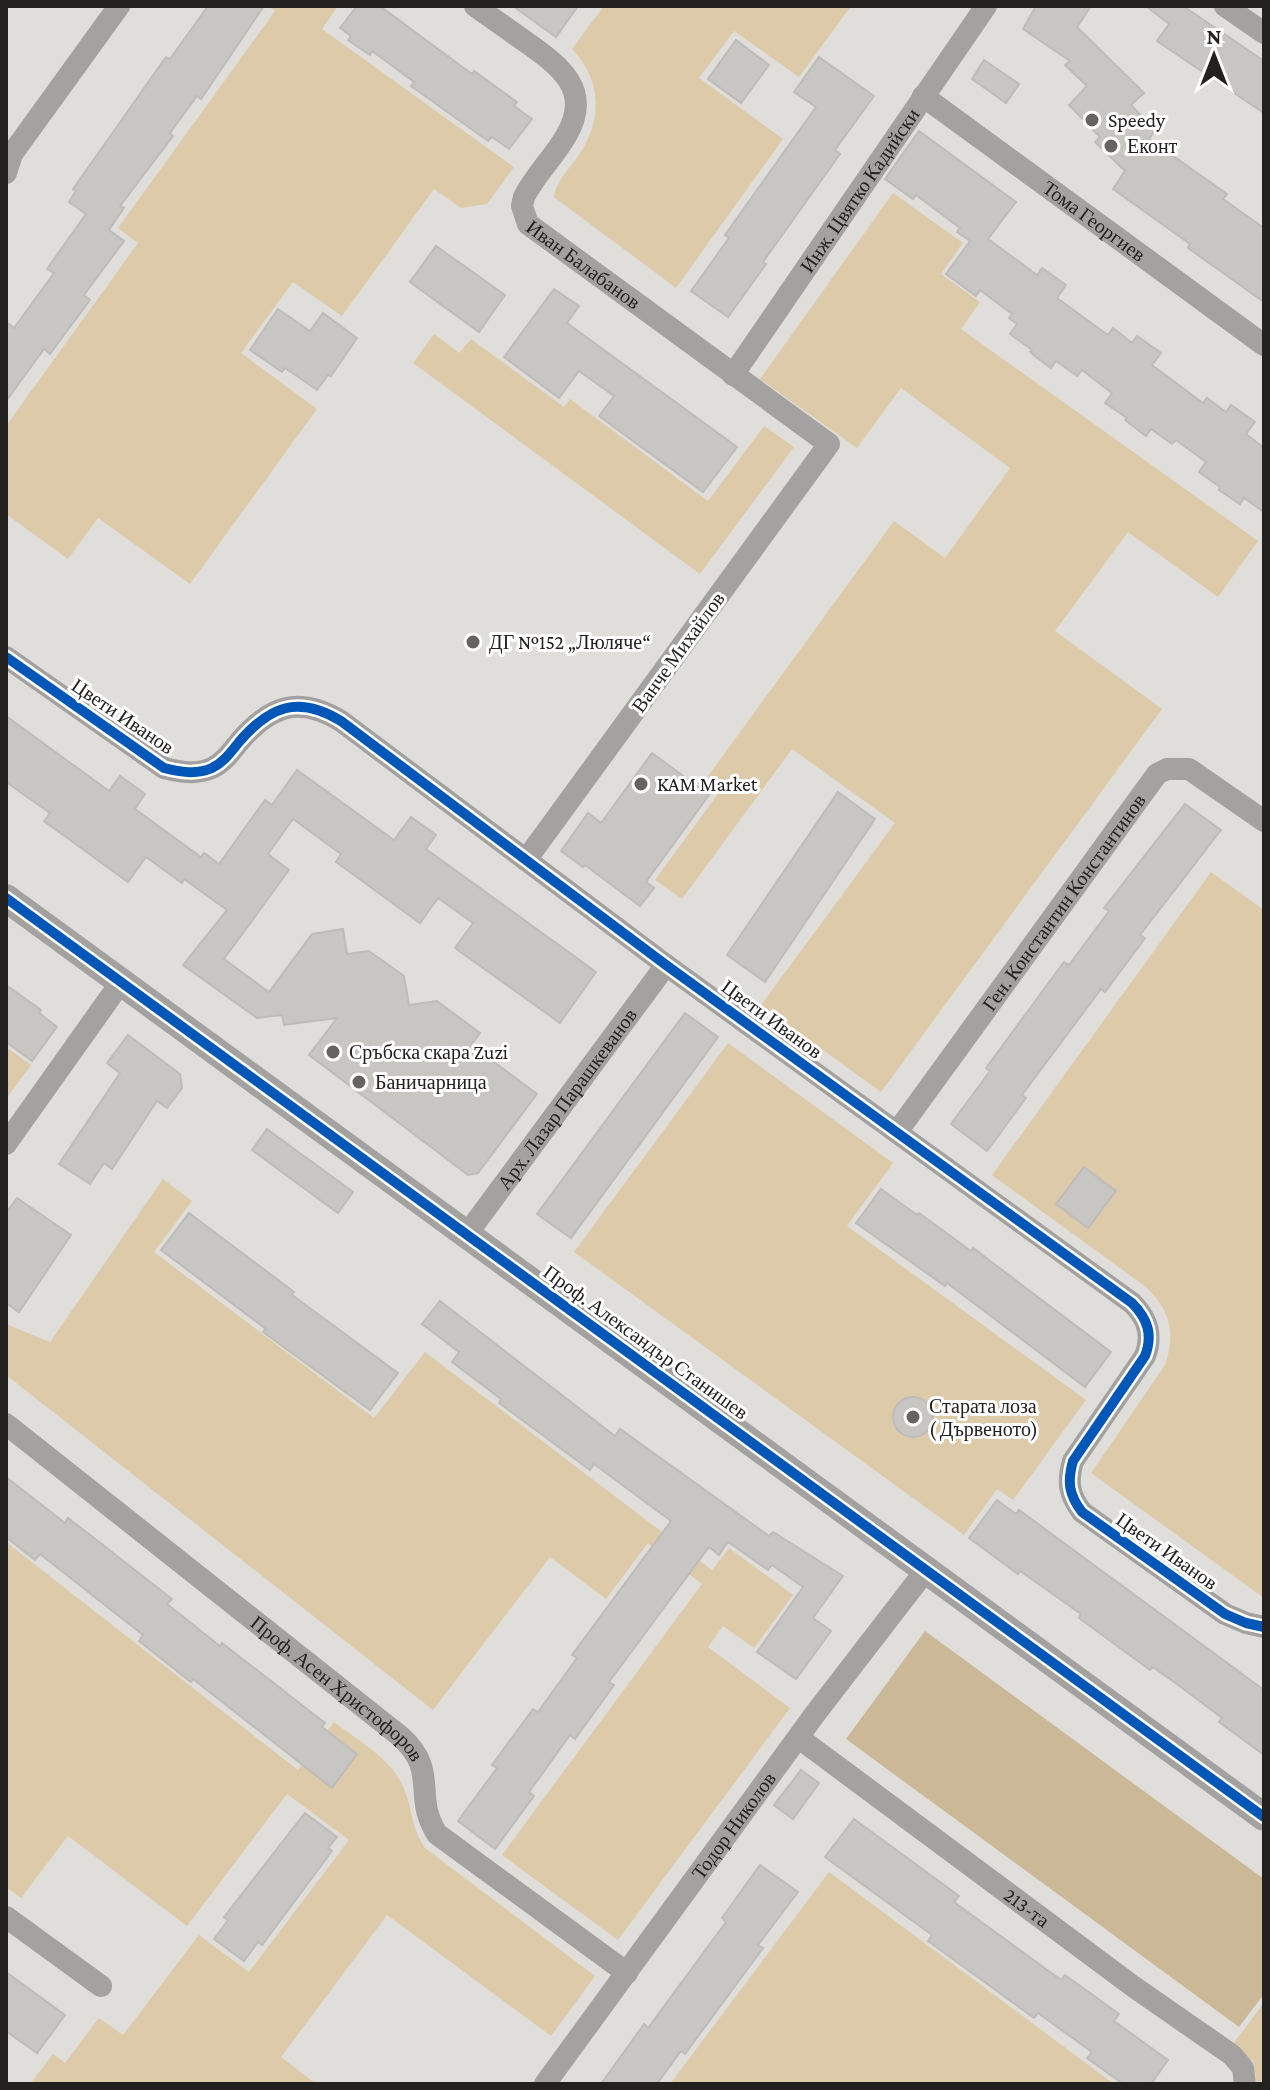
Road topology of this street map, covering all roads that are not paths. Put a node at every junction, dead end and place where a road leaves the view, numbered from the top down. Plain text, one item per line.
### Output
1 (119, 6) edge
2 (475, 6) edge
3 (986, 6) edge
4 (1225, 6) edge
5 (1264, 33) edge
6 (923, 96) junction
7 (6, 173) edge
8 (1264, 345) edge
9 (733, 375) junction
10 (829, 444) joint
11 (8, 659) edge
12 (1264, 821) edge
13 (526, 860) junction
14 (6, 898) edge
15 (666, 965) junction
16 (121, 982) junction
17 (897, 1132) junction
18 (6, 1144) edge
19 (467, 1234) junction
20 (6, 1424) edge
21 (926, 1570) junction
22 (1264, 1627) edge
23 (799, 1738) junction
24 (1264, 1817) edge
25 (6, 1917) edge
26 (627, 1973) junction
27 (101, 1986) dead end
28 (545, 2084) edge
29 (1245, 2084) edge

1 - 7 street
2 - 9 street, Иван Балабанов
3 - 6 street, Инж. Цвятко Кадийски
4 - 5 street
6 - 8 street, Тома Георгиев
6 - 9 street, Инж. Цвятко Кадийски
9 - 10 street, Иван Балабанов
10 - 13 street, Ванче Михайлов
11 - 13 street, Цвети Иванов
12 - 17 street, Ген. Константин Константинов
13 - 15 street, Цвети Иванов
14 - 16 street, Проф. Александър Станишев
15 - 17 street, Цвети Иванов
15 - 19 street, Арх. Лазар Парашкеванов
16 - 18 street
16 - 19 street, Проф. Александър Станишев
17 - 22 street, Цвети Иванов
19 - 21 street, Проф. Александър Станишев
20 - 26 street, Проф. Асен Христофоров
21 - 23 street, Тодор Николов
21 - 24 street, Проф. Александър Станишев
23 - 26 street, Тодор Николов
23 - 29 street, 213-та
25 - 27 street
26 - 28 street, Тодор Николов

